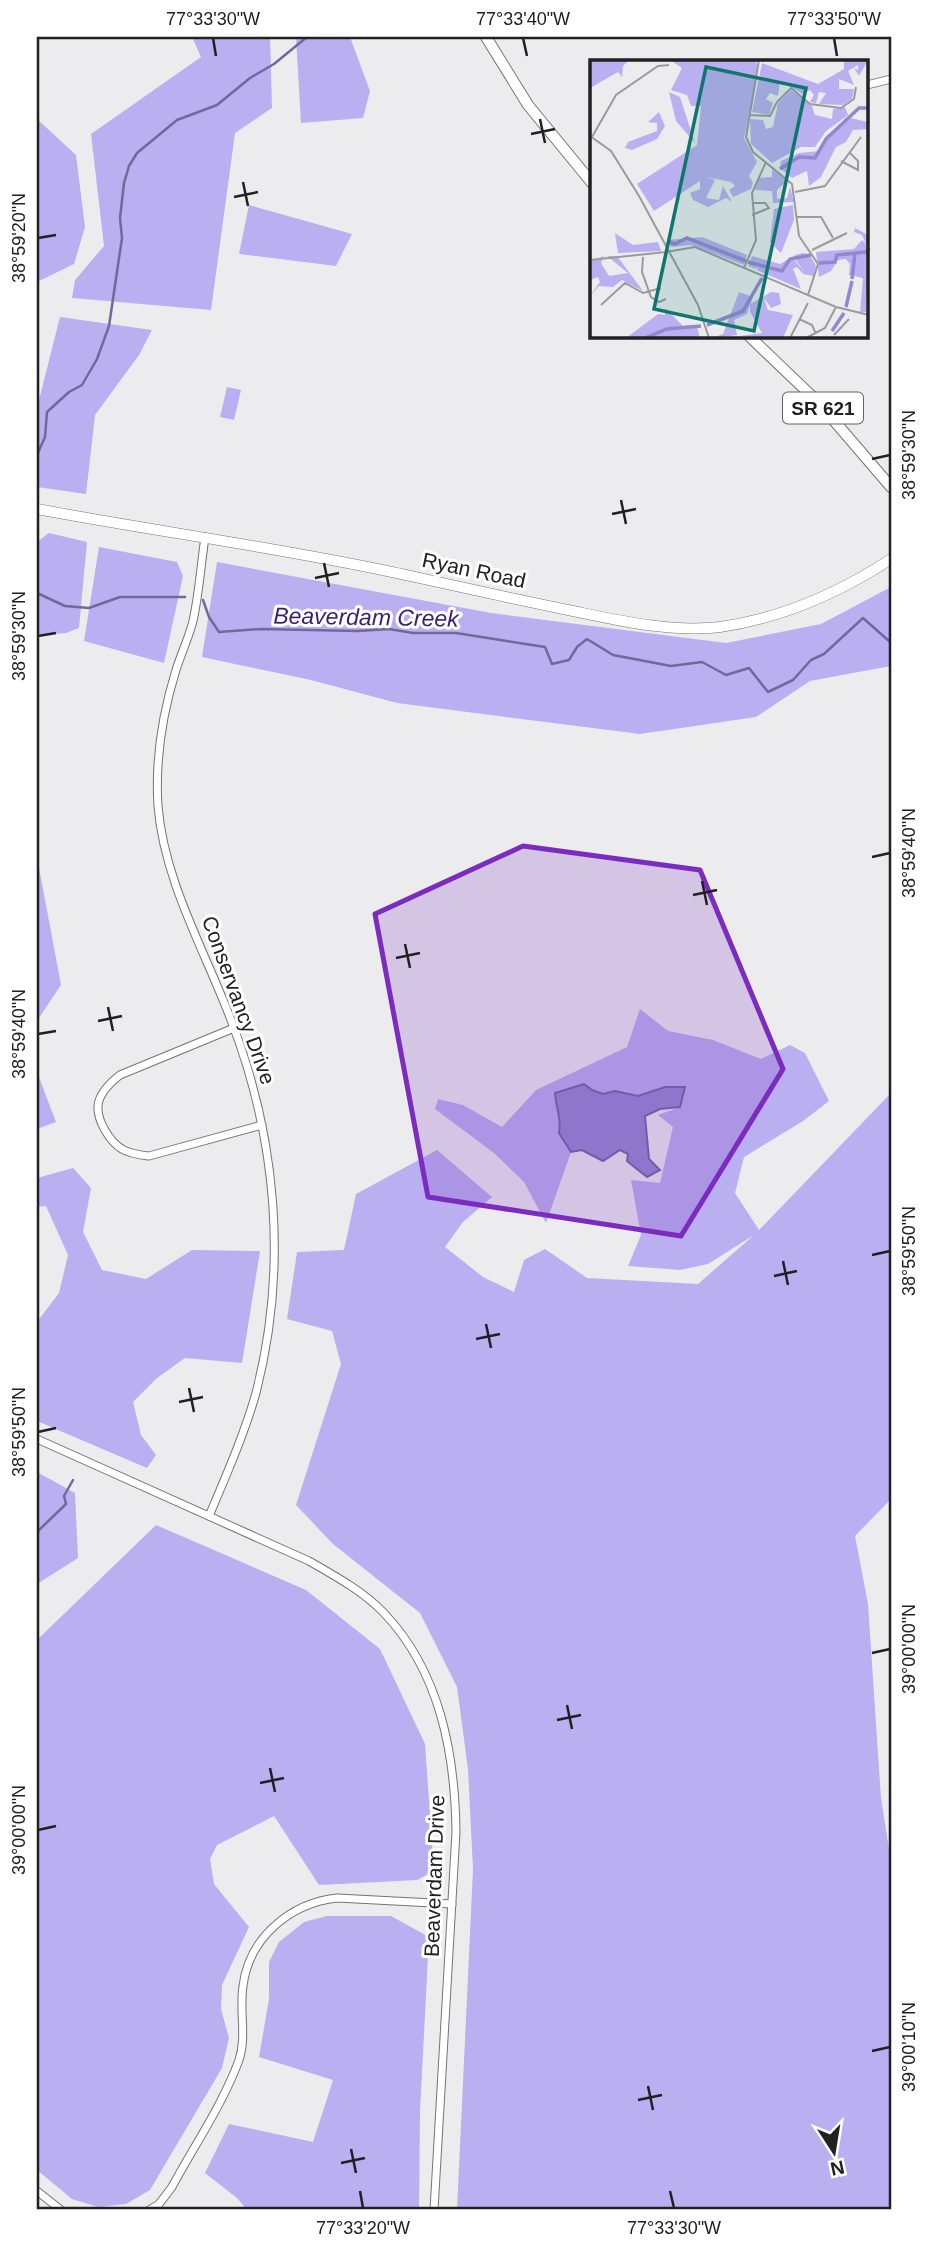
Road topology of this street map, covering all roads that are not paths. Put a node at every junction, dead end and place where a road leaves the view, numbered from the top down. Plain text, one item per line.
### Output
1 (486, 37) edge
2 (891, 79) edge
3 (869, 84) edge
4 (590, 181) edge
5 (751, 338) edge
6 (891, 487) edge
7 (37, 509) edge
8 (205, 537) junction
9 (891, 559) edge
10 (234, 1028) junction
11 (262, 1125) junction
12 (37, 1438) edge
13 (209, 1516) junction
14 (452, 1904) junction
15 (37, 2191) edge
16 (61, 2210) edge
17 (149, 2210) edge
18 (435, 2210) edge

1 - 4 main road
2 - 3 street
5 - 6 main road, SR 621
7 - 8 main road, Ryan Road
8 - 9 main road, Ryan Road
8 - 10 street, Conservancy Drive
10 - 11 street, Conservancy Drive
10 - 11 street
11 - 13 street, Conservancy Drive
12 - 13 street, Beaverdam Drive
13 - 14 street, Beaverdam Drive
14 - 17 street
14 - 18 street, Beaverdam Drive
15 - 16 street

